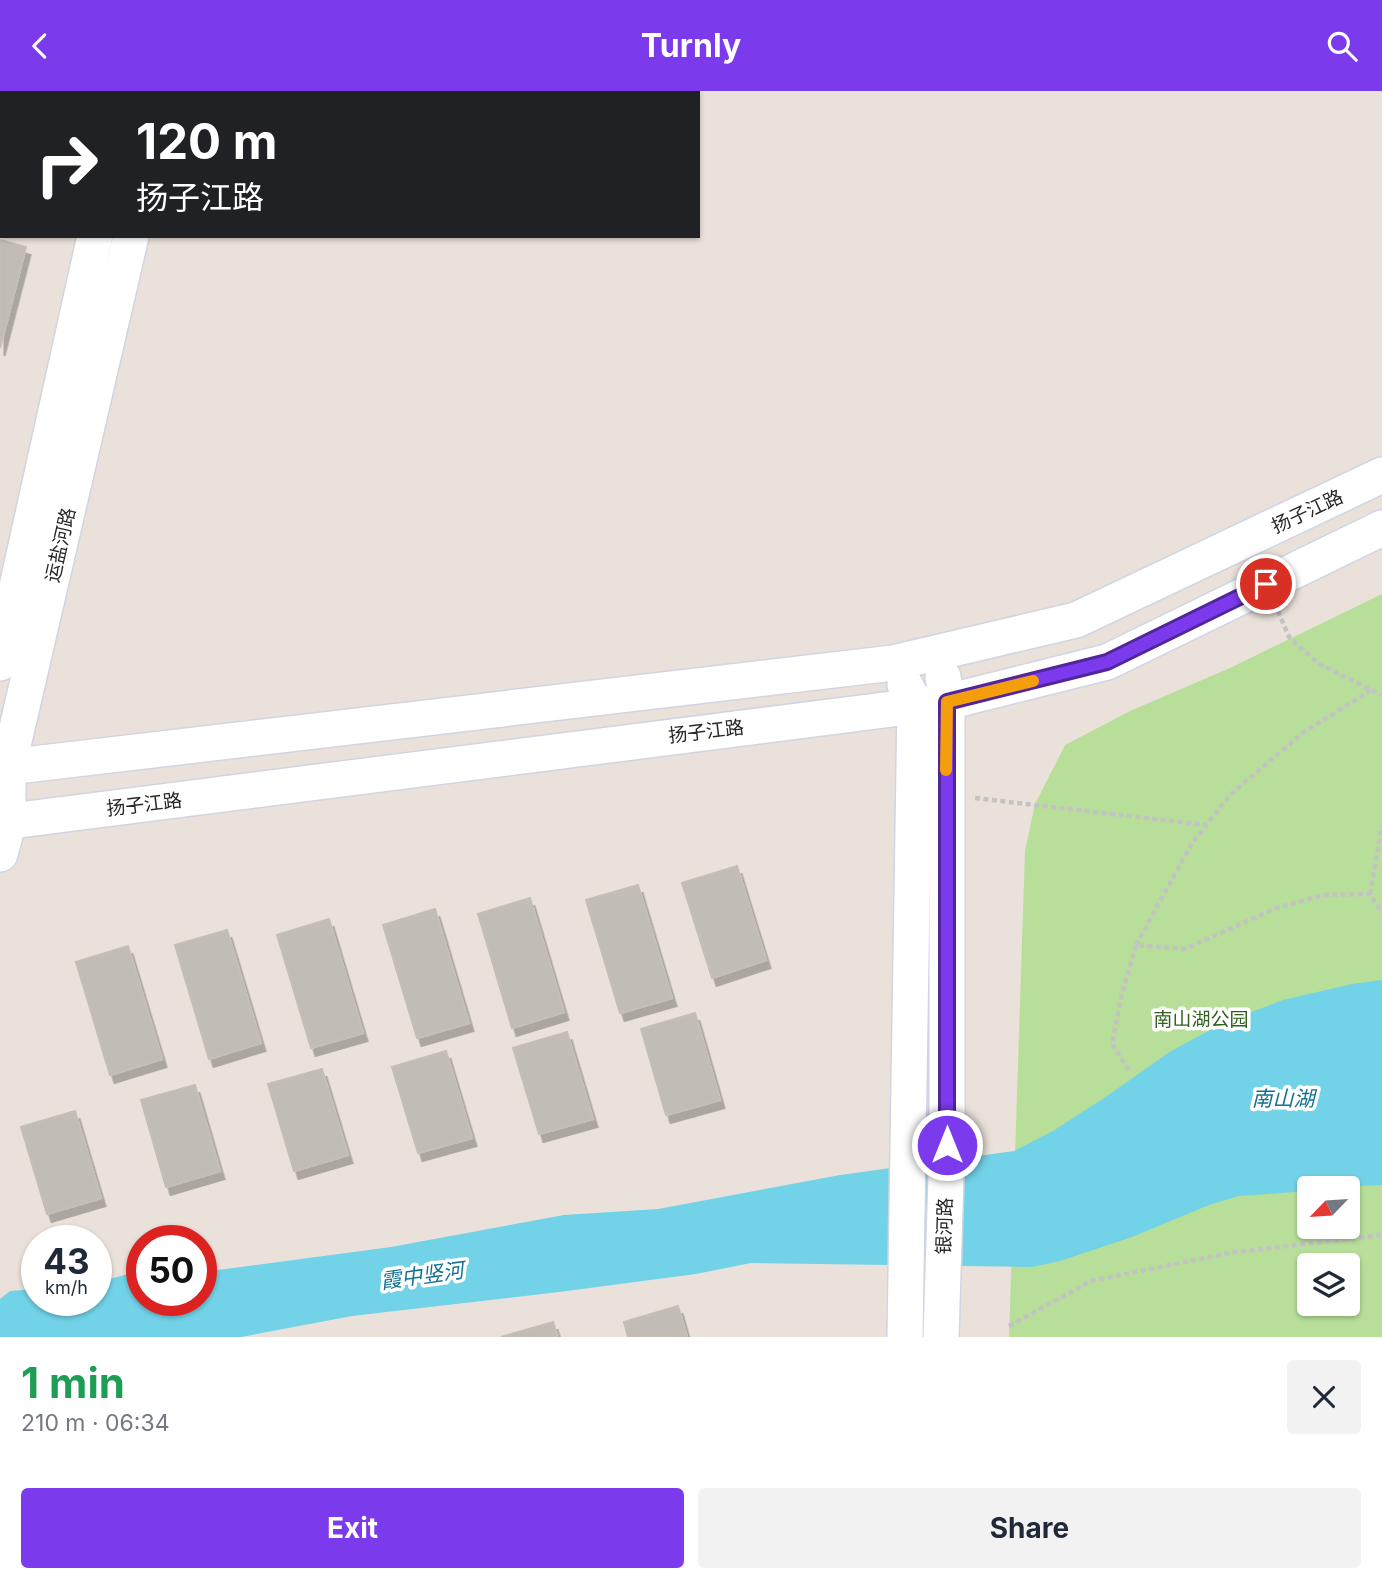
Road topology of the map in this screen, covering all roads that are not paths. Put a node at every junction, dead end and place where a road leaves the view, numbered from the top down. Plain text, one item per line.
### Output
1 (95, 238) edge
2 (131, 238) edge
3 (1382, 475) edge
4 (1382, 528) edge
5 (940, 653) junction
6 (0, 663) edge
7 (893, 663) junction
8 (931, 703) junction
9 (4, 768) edge
10 (3, 835) edge
11 (905, 1337) edge
12 (942, 1337) edge

1 - 6 main road, 运盐河路
2 - 9 main road, 运盐河路
3 - 5 main road, 扬子江路
4 - 8 main road, 扬子江路
5 - 7 main road, 扬子江路
5 - 8 main road, 银河路
7 - 8 main road, 银河路
7 - 9 main road, 扬子江路
8 - 10 main road, 扬子江路
8 - 11 main road, 银河路
8 - 12 main road, 银河路
9 - 10 main road, 运盐河路

